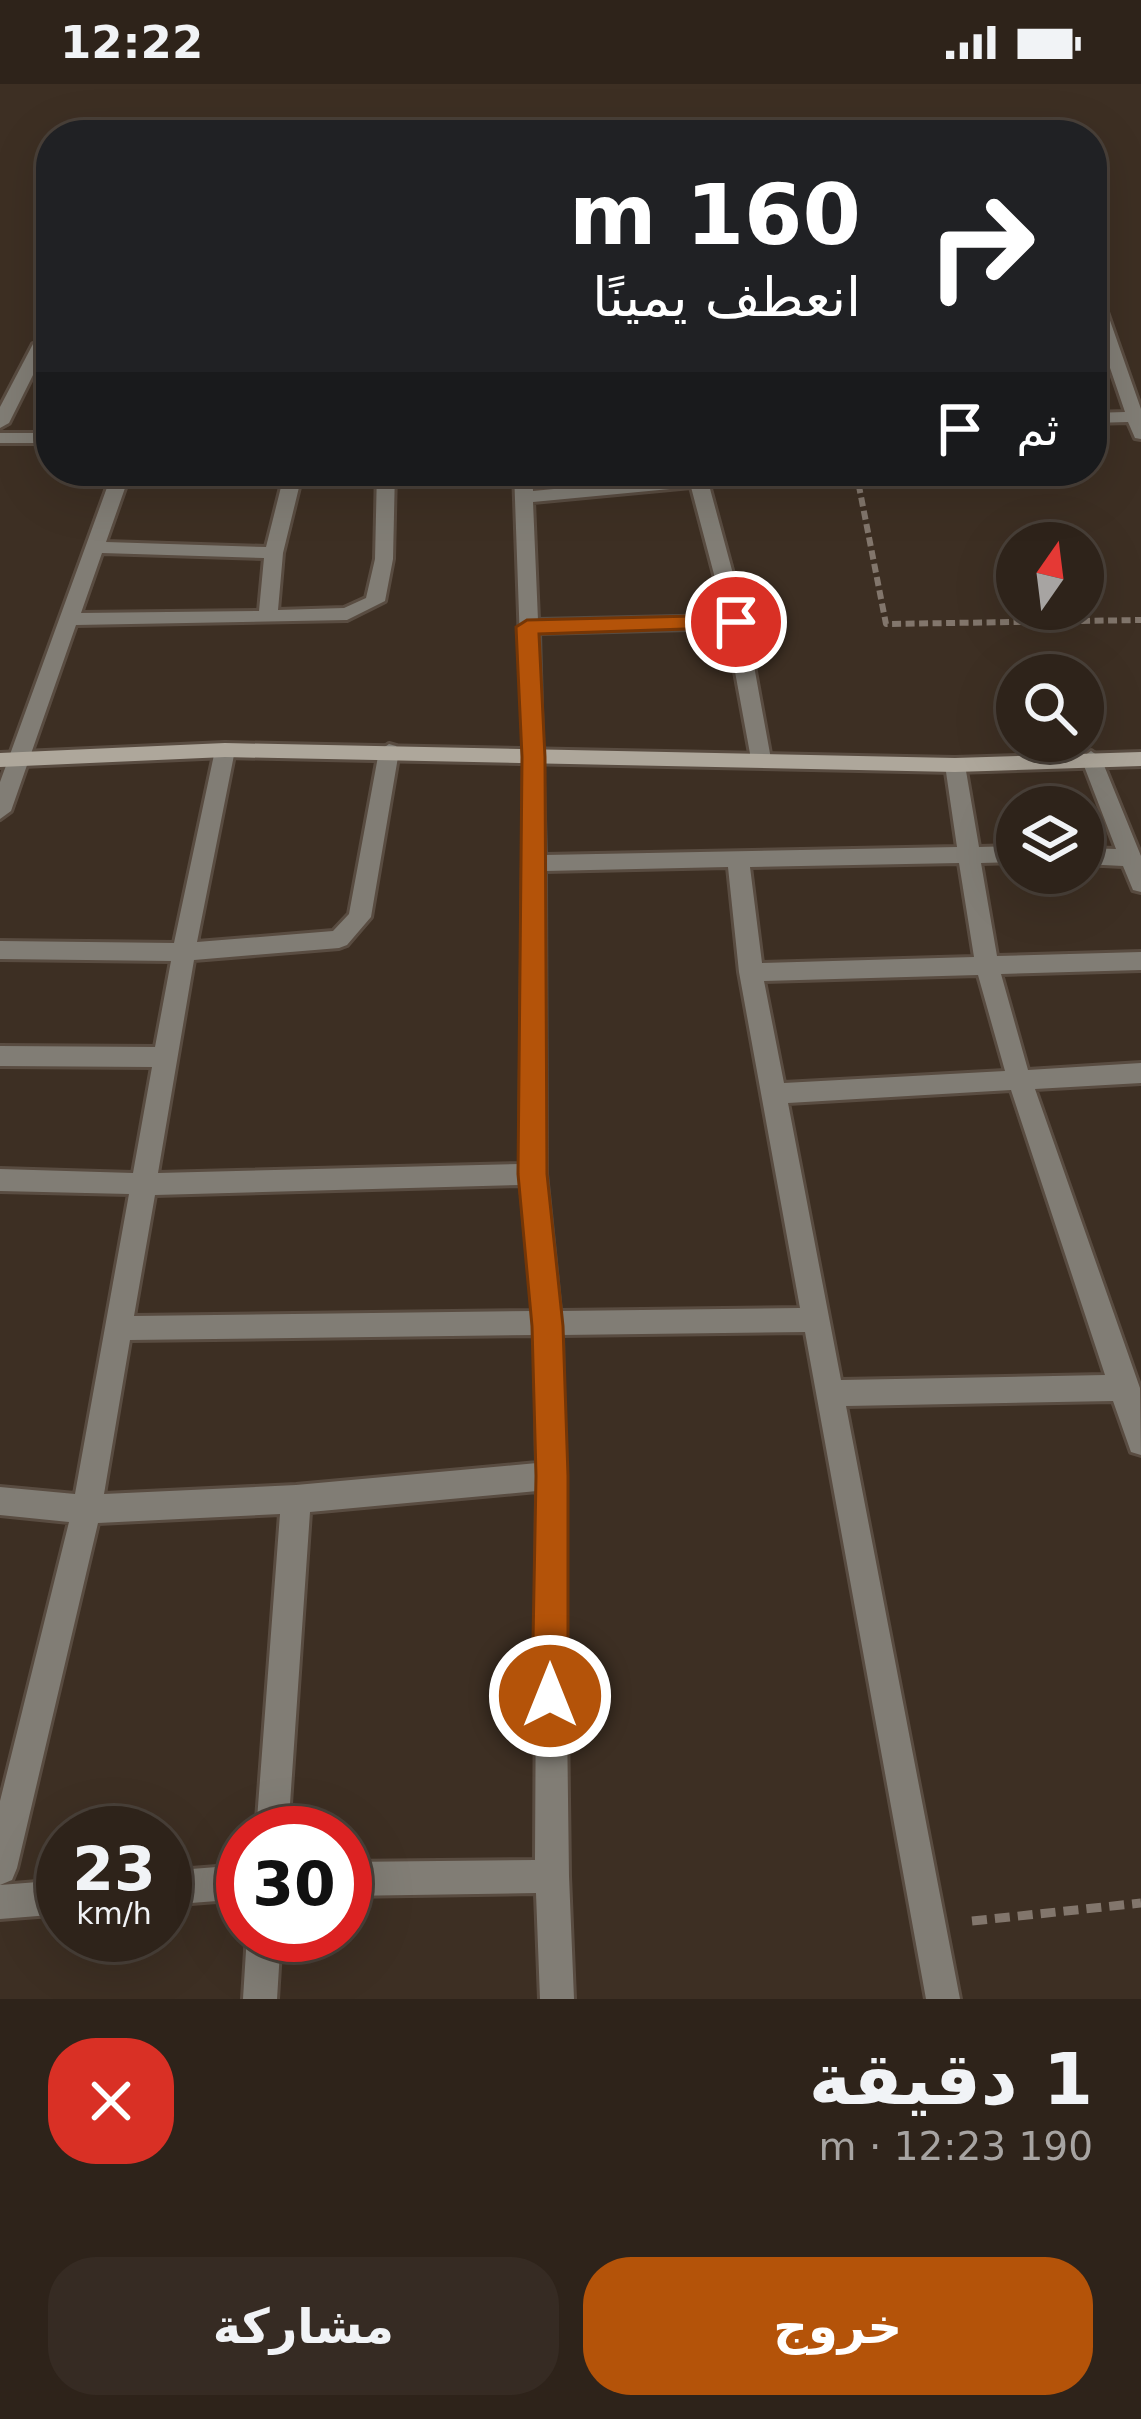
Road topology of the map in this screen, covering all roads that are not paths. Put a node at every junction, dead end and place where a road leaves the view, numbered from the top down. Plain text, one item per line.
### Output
1 (1107, 335) edge
2 (36, 353) edge
3 (1107, 420) edge
4 (0, 423) edge
5 (1138, 423) edge
6 (0, 438) edge
7 (36, 438) edge
8 (116, 486) edge
9 (290, 486) edge
10 (386, 486) edge
11 (524, 486) edge
12 (614, 486) edge
13 (699, 486) edge
14 (524, 497) junction
15 (93, 547) junction
16 (274, 553) junction
17 (268, 617) junction
18 (68, 619) junction
19 (736, 622) junction
20 (527, 627) junction
21 (226, 750) junction
22 (389, 751) junction
23 (533, 757) junction
24 (1104, 758) edge
25 (761, 759) junction
26 (1141, 759) edge
27 (8, 760) edge
28 (1013, 762) edge
29 (1093, 762) edge
30 (955, 765) junction
31 (0, 811) edge
32 (965, 852) junction
33 (996, 853) edge
34 (1104, 857) edge
35 (737, 858) junction
36 (1130, 858) junction
37 (533, 863) junction
38 (1141, 884) edge
39 (0, 950) edge
40 (184, 952) junction
41 (1141, 961) edge
42 (986, 962) junction
43 (751, 972) junction
44 (0, 1056) edge
45 (165, 1057) junction
46 (1141, 1073) edge
47 (1019, 1078) junction
48 (776, 1094) junction
49 (533, 1174) junction
50 (0, 1180) edge
51 (146, 1184) junction
52 (817, 1320) junction
53 (548, 1326) junction
54 (119, 1328) junction
55 (1126, 1388) junction
56 (830, 1393) junction
57 (1141, 1442) edge
58 (552, 1476) junction
59 (296, 1499) junction
60 (0, 1501) edge
61 (88, 1509) junction
62 (274, 1806) edge
63 (0, 1868) edge
64 (553, 1876) junction
65 (372, 1879) edge
66 (36, 1899) edge
67 (0, 1902) edge
68 (262, 1962) edge
69 (260, 1999) edge
70 (557, 1999) edge
71 (943, 1999) edge

1 - 5 street
2 - 4 street
3 - 5 street
6 - 7 street
8 - 15 street
9 - 16 street
10 - 17 street
11 - 14 street
12 - 14 street
13 - 19 street
14 - 20 street
15 - 16 street
15 - 18 street
16 - 17 street
17 - 18 street
18 - 27 street
19 - 20 street
19 - 25 street
20 - 23 street
21 - 22 street
21 - 27 street
21 - 40 street
22 - 23 street
22 - 40 street
23 - 25 street
23 - 37 street
24 - 26 street
25 - 30 street
27 - 31 street
28 - 30 street
29 - 36 street
30 - 32 street
32 - 33 street
32 - 35 street
32 - 42 street
34 - 36 street
35 - 37 street
35 - 43 street
36 - 38 street
37 - 49 street
39 - 40 street
40 - 45 street
41 - 42 street
42 - 43 street
42 - 47 street
43 - 48 street
44 - 45 street
45 - 51 street
46 - 47 street
47 - 48 street
47 - 55 street
48 - 52 street
49 - 51 street
49 - 53 street
50 - 51 street
51 - 54 street
52 - 53 street
52 - 56 street
53 - 54 street
53 - 58 street
54 - 61 street
55 - 56 street
55 - 57 street
56 - 71 street
58 - 59 street
58 - 64 street
59 - 61 street
59 - 62 street
60 - 61 street
61 - 63 street
64 - 65 street
64 - 70 street
66 - 67 street
68 - 69 street

